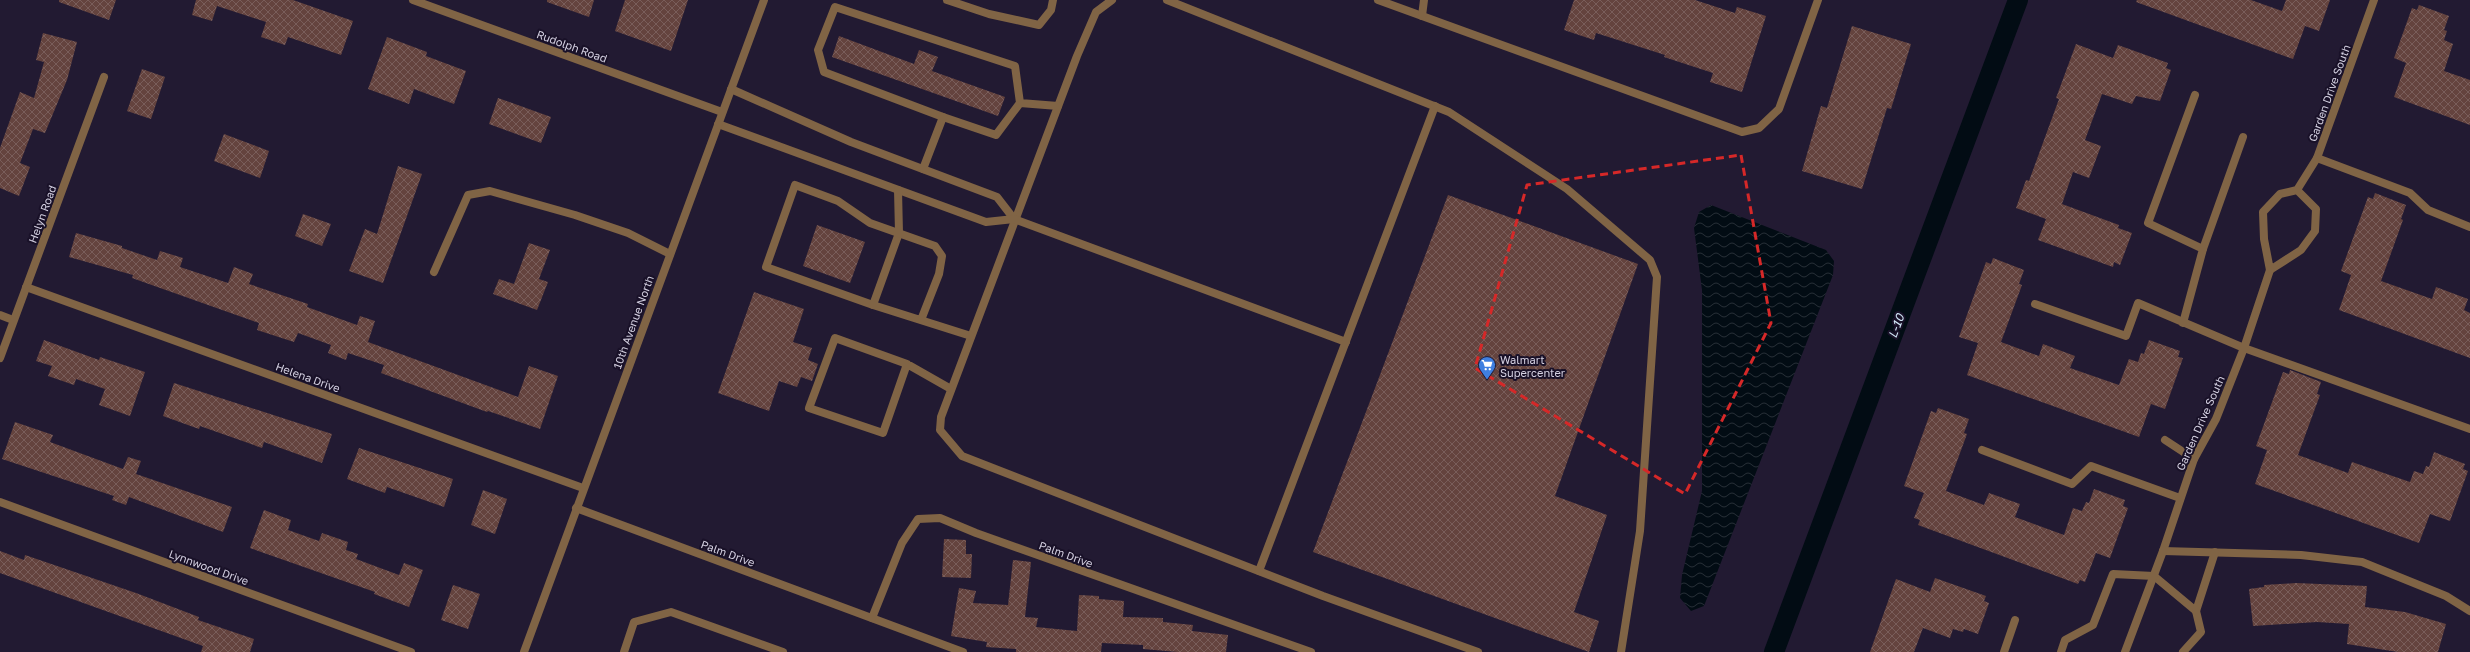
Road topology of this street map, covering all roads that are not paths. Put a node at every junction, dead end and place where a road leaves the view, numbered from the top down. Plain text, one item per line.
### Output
1 (413, 0) edge
2 (764, 0) edge
3 (947, 0) edge
4 (1053, 0) edge
5 (1112, 0) edge
6 (1167, 0) edge
7 (1378, 0) edge
8 (1424, 0) edge
9 (1818, 0) edge
10 (2374, 0) edge
11 (1422, 16) junction
12 (104, 77) dead end
13 (731, 90) junction
14 (2195, 95) dead end
15 (1020, 103) junction
16 (1058, 106) junction
17 (1436, 106) junction
18 (722, 112) junction
19 (943, 117) junction
20 (718, 124) junction
21 (2243, 137) dead end
22 (2317, 158) junction
23 (923, 169) junction
24 (898, 190) junction
25 (2297, 190) junction
26 (1014, 219) junction
27 (2470, 226) edge
28 (899, 233) junction
29 (2203, 250) junction
30 (670, 254) junction
31 (2270, 270) junction
32 (434, 272) dead end
33 (26, 287) junction
34 (2035, 304) dead end
35 (873, 305) junction
36 (0, 315) edge
37 (14, 320) junction
38 (921, 320) junction
39 (2183, 323) junction
40 (970, 336) junction
41 (1346, 342) junction
42 (2244, 348) junction
43 (0, 358) edge
44 (907, 364) junction
45 (951, 389) junction
46 (2470, 429) edge
47 (2165, 440) dead end
48 (1982, 450) dead end
49 (2194, 459) junction
50 (583, 488) junction
51 (2180, 498) junction
52 (0, 502) edge
53 (576, 508) junction
54 (2163, 551) junction
55 (2215, 552) junction
56 (1259, 571) junction
57 (2154, 576) junction
58 (2196, 611) junction
59 (2470, 611) edge
60 (872, 618) junction
61 (2015, 620) dead end
62 (411, 652) edge
63 (524, 652) edge
64 (624, 652) edge
65 (783, 652) edge
66 (963, 652) edge
67 (1311, 652) edge
68 (1478, 652) edge
69 (1621, 652) edge
70 (2004, 652) edge
71 (2061, 652) edge
72 (2124, 652) edge
73 (2183, 652) edge

1 - 18 street, Rudolph Road
2 - 13 street, 10th Avenue North
3 - 4 street
5 - 16 street
6 - 17 street
7 - 11 street
8 - 11 street
9 - 11 street
10 - 22 street, Garden Drive South
12 - 33 street, Helyn Road
13 - 18 street, 10th Avenue North
13 - 23 street
14 - 29 street
15 - 16 street
15 - 19 street
15 - 19 street
16 - 26 street
17 - 41 street
17 - 69 street
18 - 20 street, 10th Avenue North
19 - 23 street
20 - 24 street
20 - 30 street, 10th Avenue North
21 - 29 street
22 - 25 street, Garden Drive South
22 - 27 street
23 - 26 street
24 - 26 street
24 - 28 street
25 - 31 street, Garden Drive South
25 - 31 street
26 - 40 street
26 - 41 street
28 - 35 street
28 - 35 street
28 - 38 street
29 - 39 street
30 - 32 street
30 - 50 street, 10th Avenue North
31 - 42 street, Garden Drive South
33 - 37 street, Helyn Road
33 - 50 street, Helena Drive
34 - 39 street
35 - 38 street
36 - 37 street
37 - 43 street, Helyn Road
38 - 40 street
39 - 42 street
40 - 45 street
41 - 56 street
42 - 46 street
42 - 49 street, Garden Drive South
44 - 44 street
44 - 45 street
45 - 56 street
47 - 49 street
48 - 51 street
49 - 51 street, Garden Drive South
50 - 53 street, 10th Avenue North
51 - 54 street, Garden Drive South
52 - 62 street, Lynnwood Drive
53 - 60 street, Palm Drive
53 - 63 street, 10th Avenue North
54 - 55 street
54 - 57 street, Garden Drive South
55 - 58 street
55 - 59 street
56 - 68 street
57 - 58 street
57 - 71 street
57 - 72 street, Garden Drive South
58 - 73 street
60 - 66 street, Palm Drive
60 - 67 street, Palm Drive
61 - 70 street
64 - 65 street

